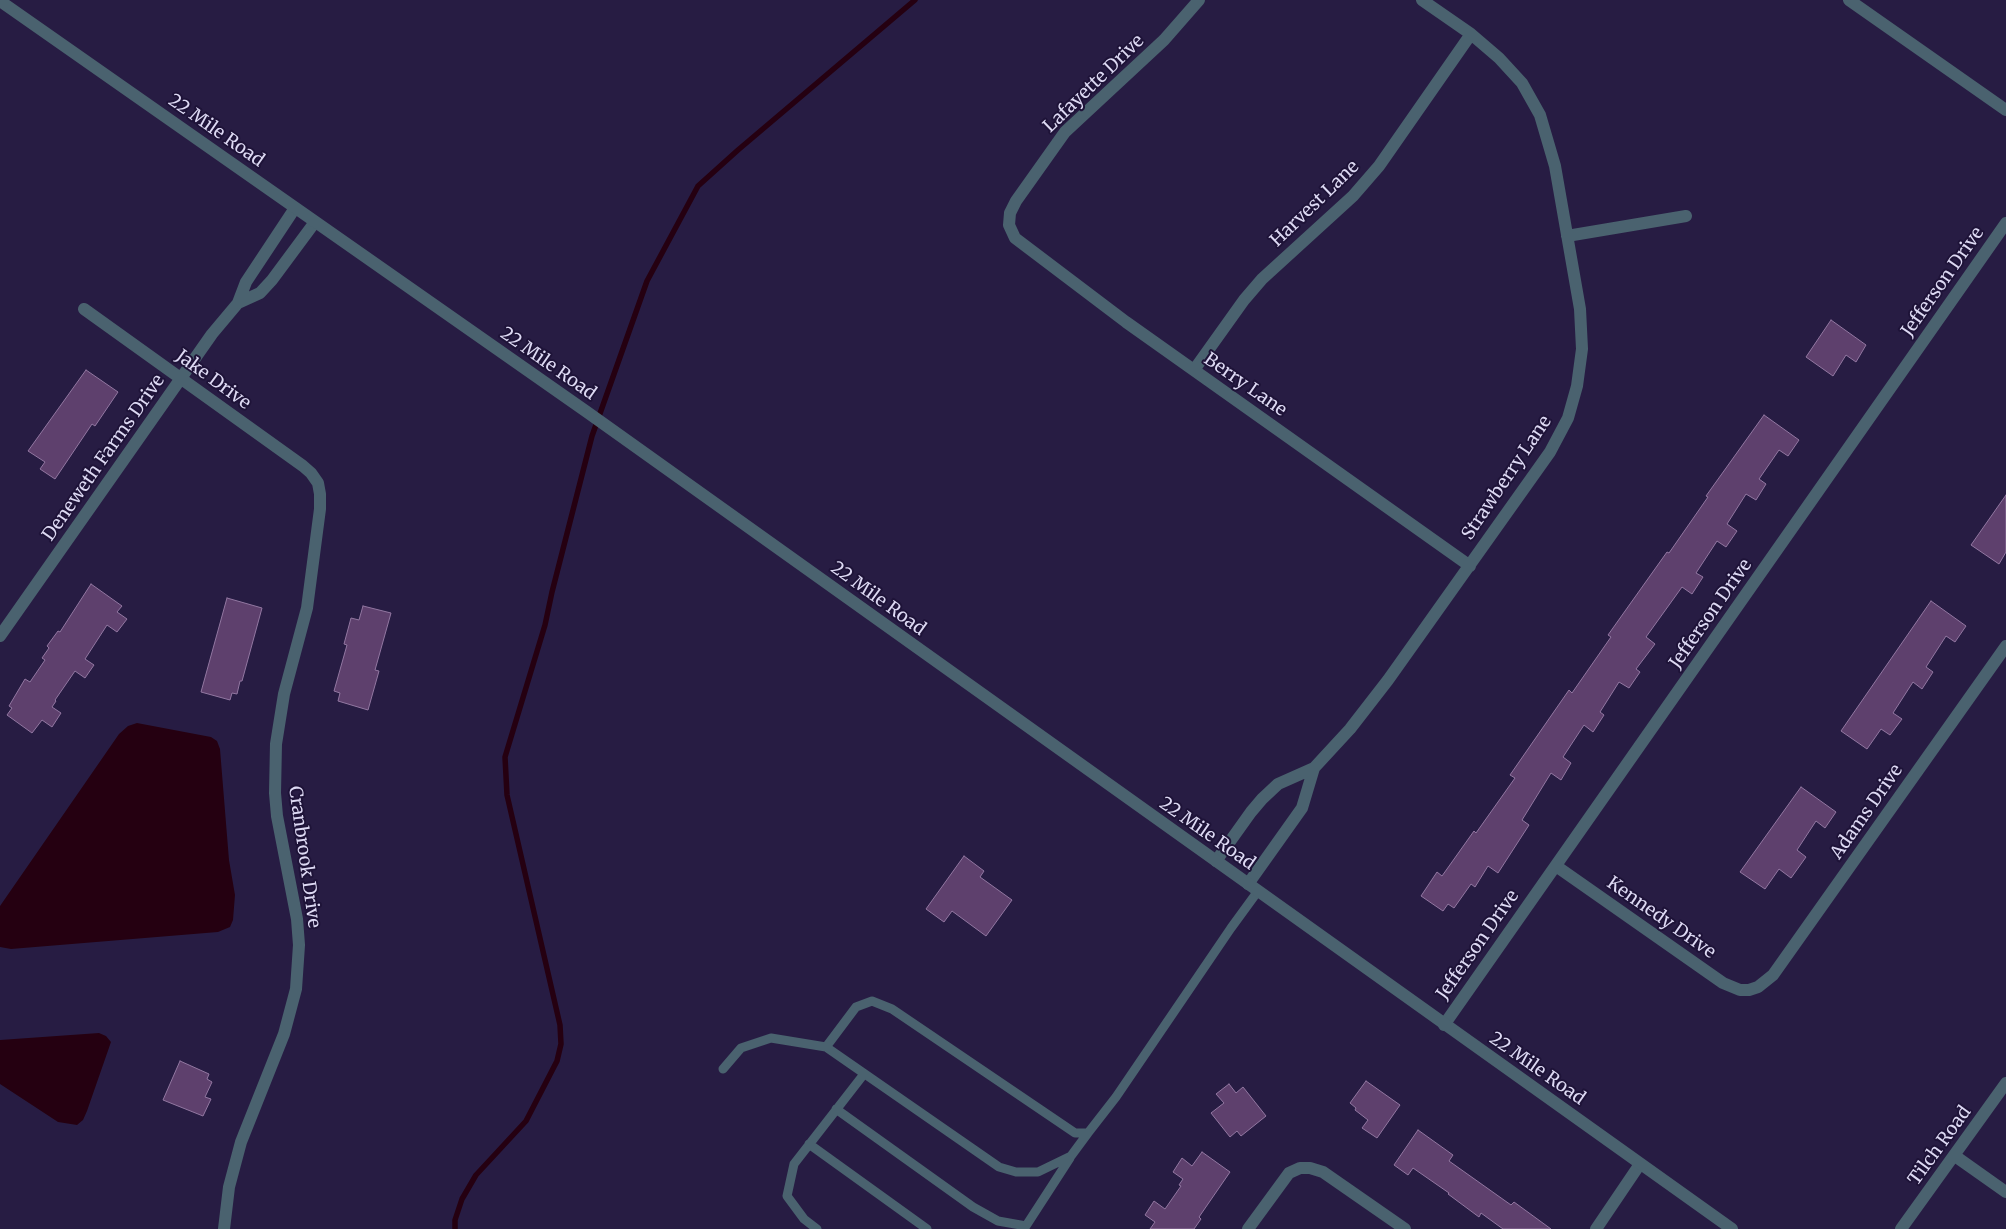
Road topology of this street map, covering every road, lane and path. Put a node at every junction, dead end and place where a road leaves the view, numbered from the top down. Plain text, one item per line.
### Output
1 (1199, 0) edge
2 (1422, 0) edge
3 (1849, 0) edge
4 (0, 1) edge
5 (1471, 34) junction
6 (2006, 110) edge
7 (295, 208) junction
8 (1686, 216) dead end
9 (315, 222) junction
10 (2006, 223) edge
11 (1009, 224) joint
12 (1567, 236) junction
13 (238, 303) junction
14 (84, 309) dead end
15 (1194, 370) junction
16 (181, 379) junction
17 (318, 484) joint
18 (1470, 566) junction
19 (0, 636) edge
20 (2006, 646) edge
21 (1314, 768) junction
22 (1216, 862) junction
23 (1556, 866) junction
24 (1253, 888) junction
25 (1749, 990) joint
26 (1444, 1024) junction
27 (826, 1048) junction
28 (723, 1069) dead end
29 (864, 1074) junction
30 (2006, 1083) edge
31 (836, 1109) junction
32 (1088, 1133) junction
33 (809, 1144) junction
34 (1071, 1156) junction
35 (1955, 1156) junction
36 (1640, 1164) junction
37 (2006, 1192) edge
38 (1025, 1228) edge
39 (224, 1229) edge
40 (817, 1229) edge
41 (927, 1229) edge
42 (1248, 1229) edge
43 (1405, 1229) edge
44 (1596, 1229) edge
45 (1732, 1229) edge
46 (1901, 1229) edge

1 - 11 street, Lafayette Drive
2 - 5 street, Strawberry Lane
3 - 6 street
4 - 7 street, 22 Mile Road
5 - 12 street, Strawberry Lane
5 - 15 street, Harvest Lane
7 - 9 street, 22 Mile Road
7 - 13 street, Deneweth Farms Drive
8 - 12 street
9 - 13 street, Deneweth Farms Drive
9 - 22 street, 22 Mile Road
10 - 23 street, Jefferson Drive
11 - 15 street, Berry Lane
12 - 18 street, Strawberry Lane
13 - 16 street, Deneweth Farms Drive
14 - 16 street, Jake Drive
15 - 18 street, Berry Lane
16 - 17 street, Jake Drive
16 - 19 street, Deneweth Farms Drive
17 - 39 street, Cranbrook Drive
18 - 21 street, Strawberry Lane
20 - 25 street, Adams Drive
21 - 22 street, Strawberry Lane
21 - 24 street, Strawberry Lane
22 - 24 street, 22 Mile Road
23 - 25 street, Kennedy Drive
23 - 26 street, Jefferson Drive
24 - 26 street, 22 Mile Road
24 - 32 lane
26 - 36 street, 22 Mile Road
27 - 28 lane
27 - 29 lane
27 - 32 lane
29 - 31 lane
29 - 34 lane
30 - 35 street, Tilch Road
31 - 33 lane
31 - 38 lane
32 - 34 lane
33 - 40 lane
33 - 41 lane
34 - 38 lane
35 - 37 street
35 - 46 street, Tilch Road
36 - 44 street
36 - 45 street, 22 Mile Road
42 - 43 street

